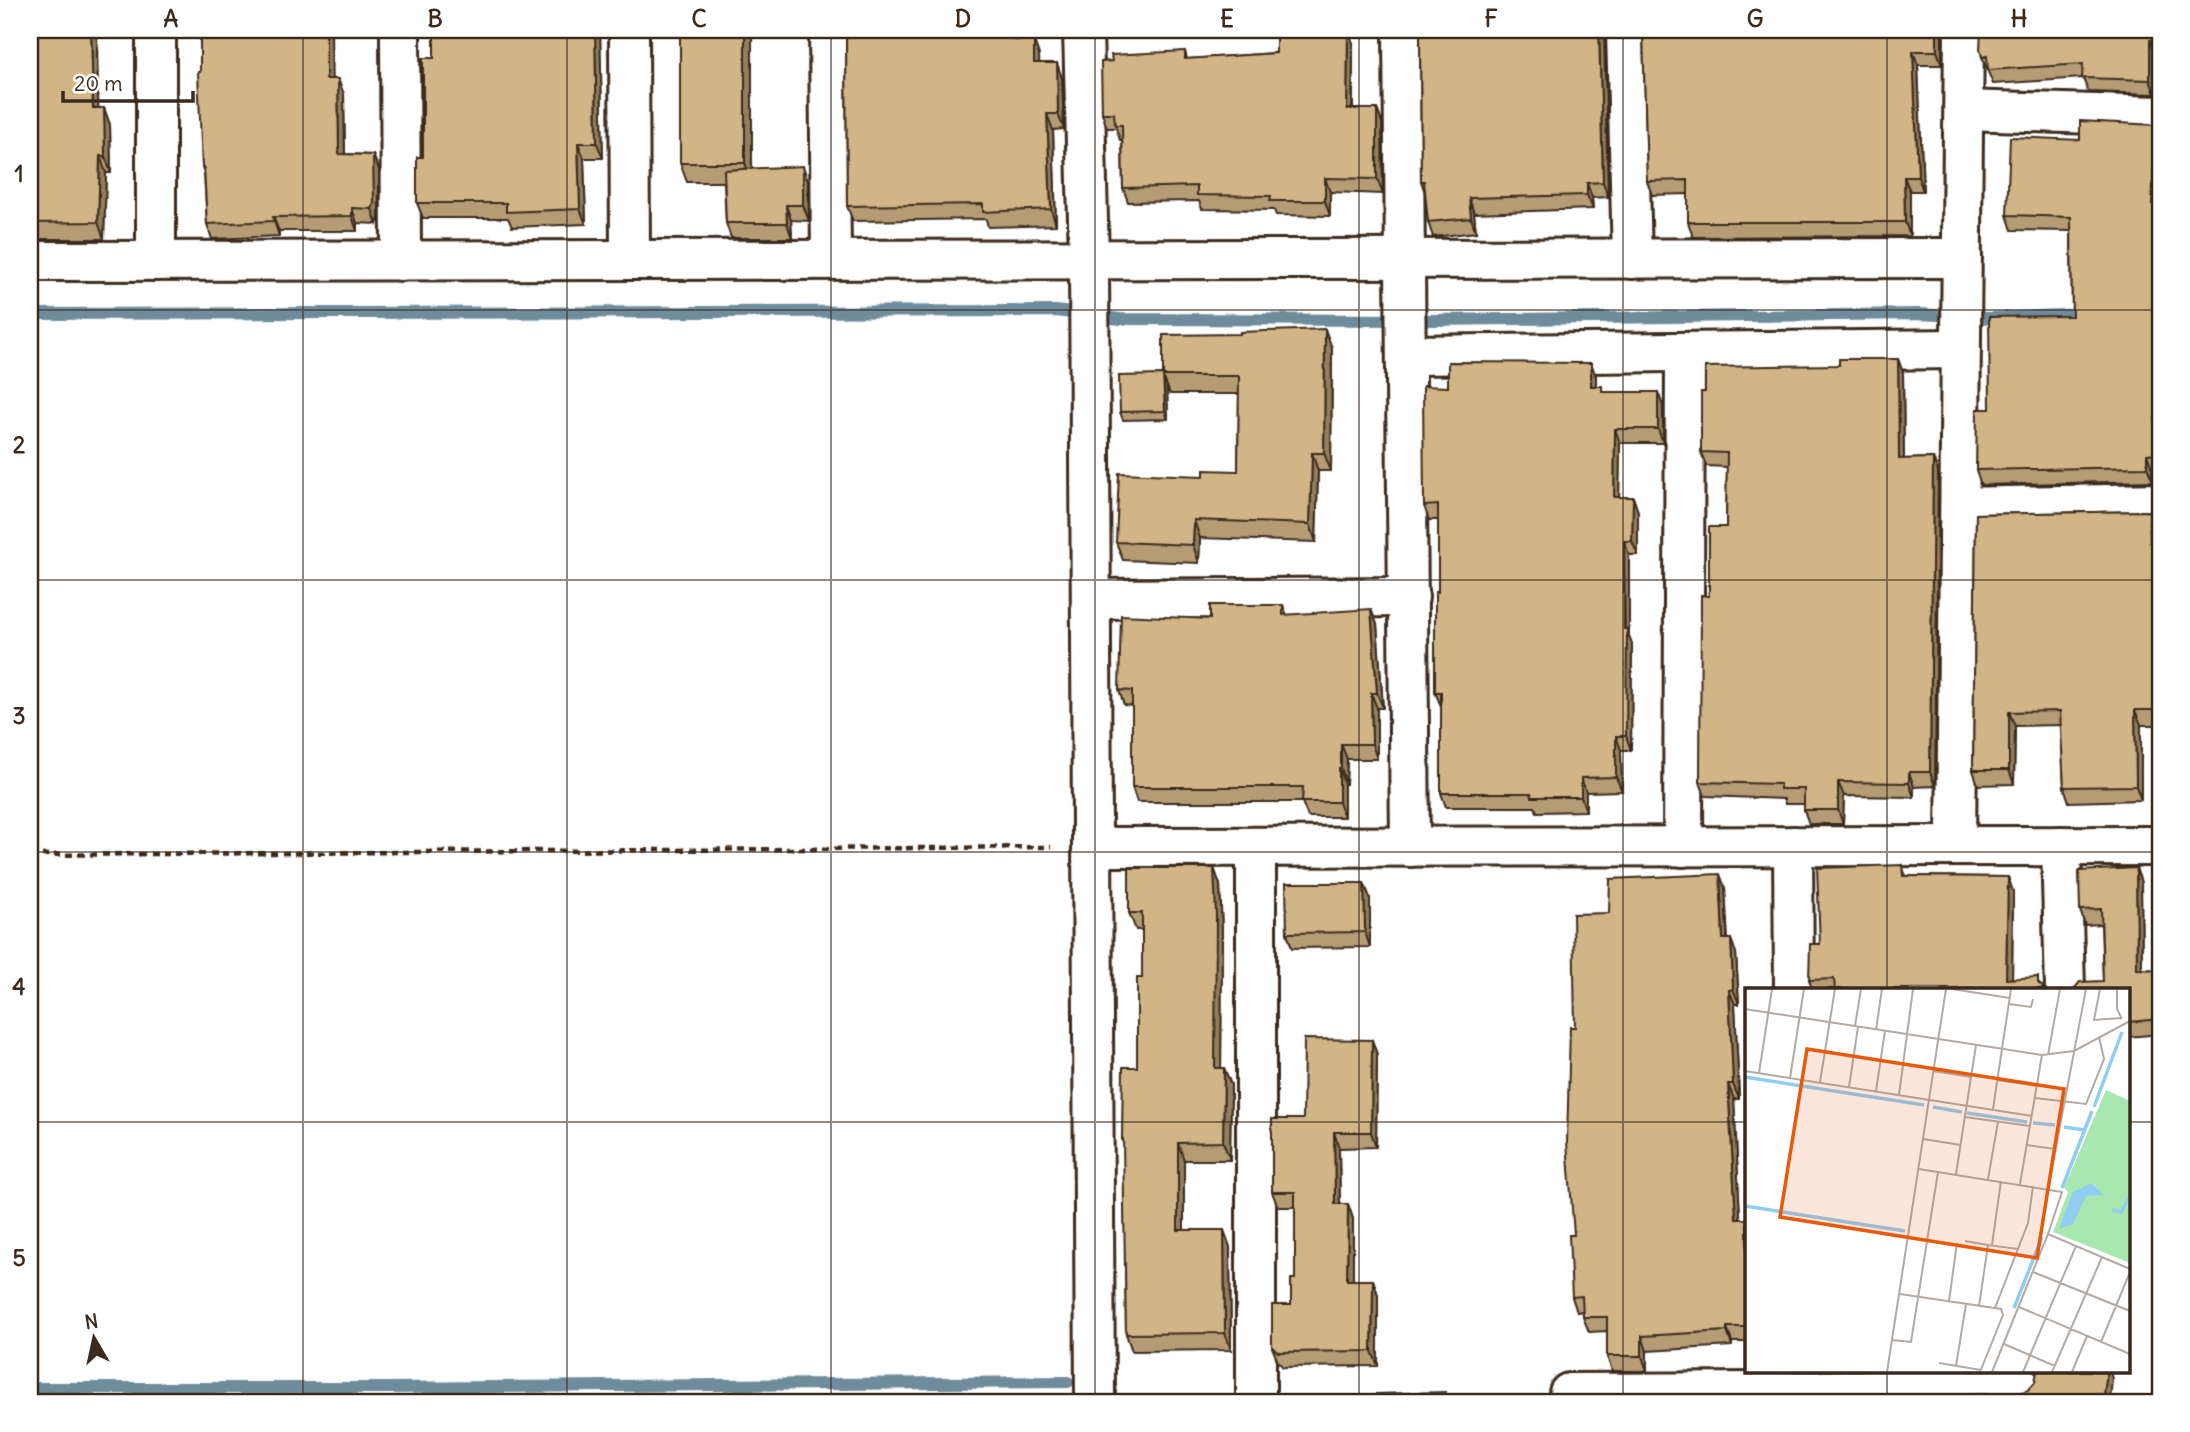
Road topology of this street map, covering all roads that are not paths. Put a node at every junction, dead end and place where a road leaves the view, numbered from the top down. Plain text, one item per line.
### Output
1 (156, 30) edge
2 (400, 30) edge
3 (629, 30) edge
4 (829, 30) edge
5 (1083, 30) edge
6 (1404, 30) edge
7 (1626, 30) edge
8 (1965, 30) edge
9 (1964, 110) junction
10 (2160, 116) edge
11 (1632, 259) junction
12 (630, 260) junction
13 (831, 260) junction
14 (30, 261) edge
15 (156, 261) junction
16 (401, 261) junction
17 (1089, 266) junction
18 (1962, 266) junction
19 (1407, 268) junction
20 (1961, 341) junction
21 (1407, 346) junction
22 (1685, 353) junction
23 (2160, 503) edge
24 (1959, 507) junction
25 (1409, 597) junction
26 (1091, 599) junction
27 (1793, 846) junction
28 (1956, 846) junction
29 (2061, 846) junction
30 (2160, 846) edge
31 (1092, 847) junction
32 (1256, 847) junction
33 (1410, 847) junction
34 (1683, 847) junction
35 (1794, 988) edge
36 (2065, 988) edge
37 (2021, 1386) edge
38 (1781, 1389) edge
39 (1569, 1393) dead end
40 (1095, 1402) edge
41 (1256, 1402) edge

1 - 15 street
2 - 16 street
3 - 12 street
4 - 13 street
5 - 17 street
6 - 19 street
7 - 11 street
8 - 9 street
9 - 10 street
9 - 18 street
11 - 18 street
11 - 19 street
12 - 13 street
12 - 16 street
13 - 17 street
14 - 15 street
15 - 16 street
17 - 19 street
17 - 26 street
18 - 20 street
19 - 21 street
20 - 22 street
20 - 24 street
21 - 22 street
21 - 25 street
22 - 34 street
23 - 24 street
24 - 28 street
25 - 26 street
25 - 33 street
26 - 31 street
27 - 28 street
27 - 34 street
27 - 35 street
28 - 29 street
29 - 30 street
29 - 36 street
31 - 32 street
31 - 40 street
32 - 33 street
32 - 41 street
33 - 34 street
37 - 38 street
38 - 39 street

